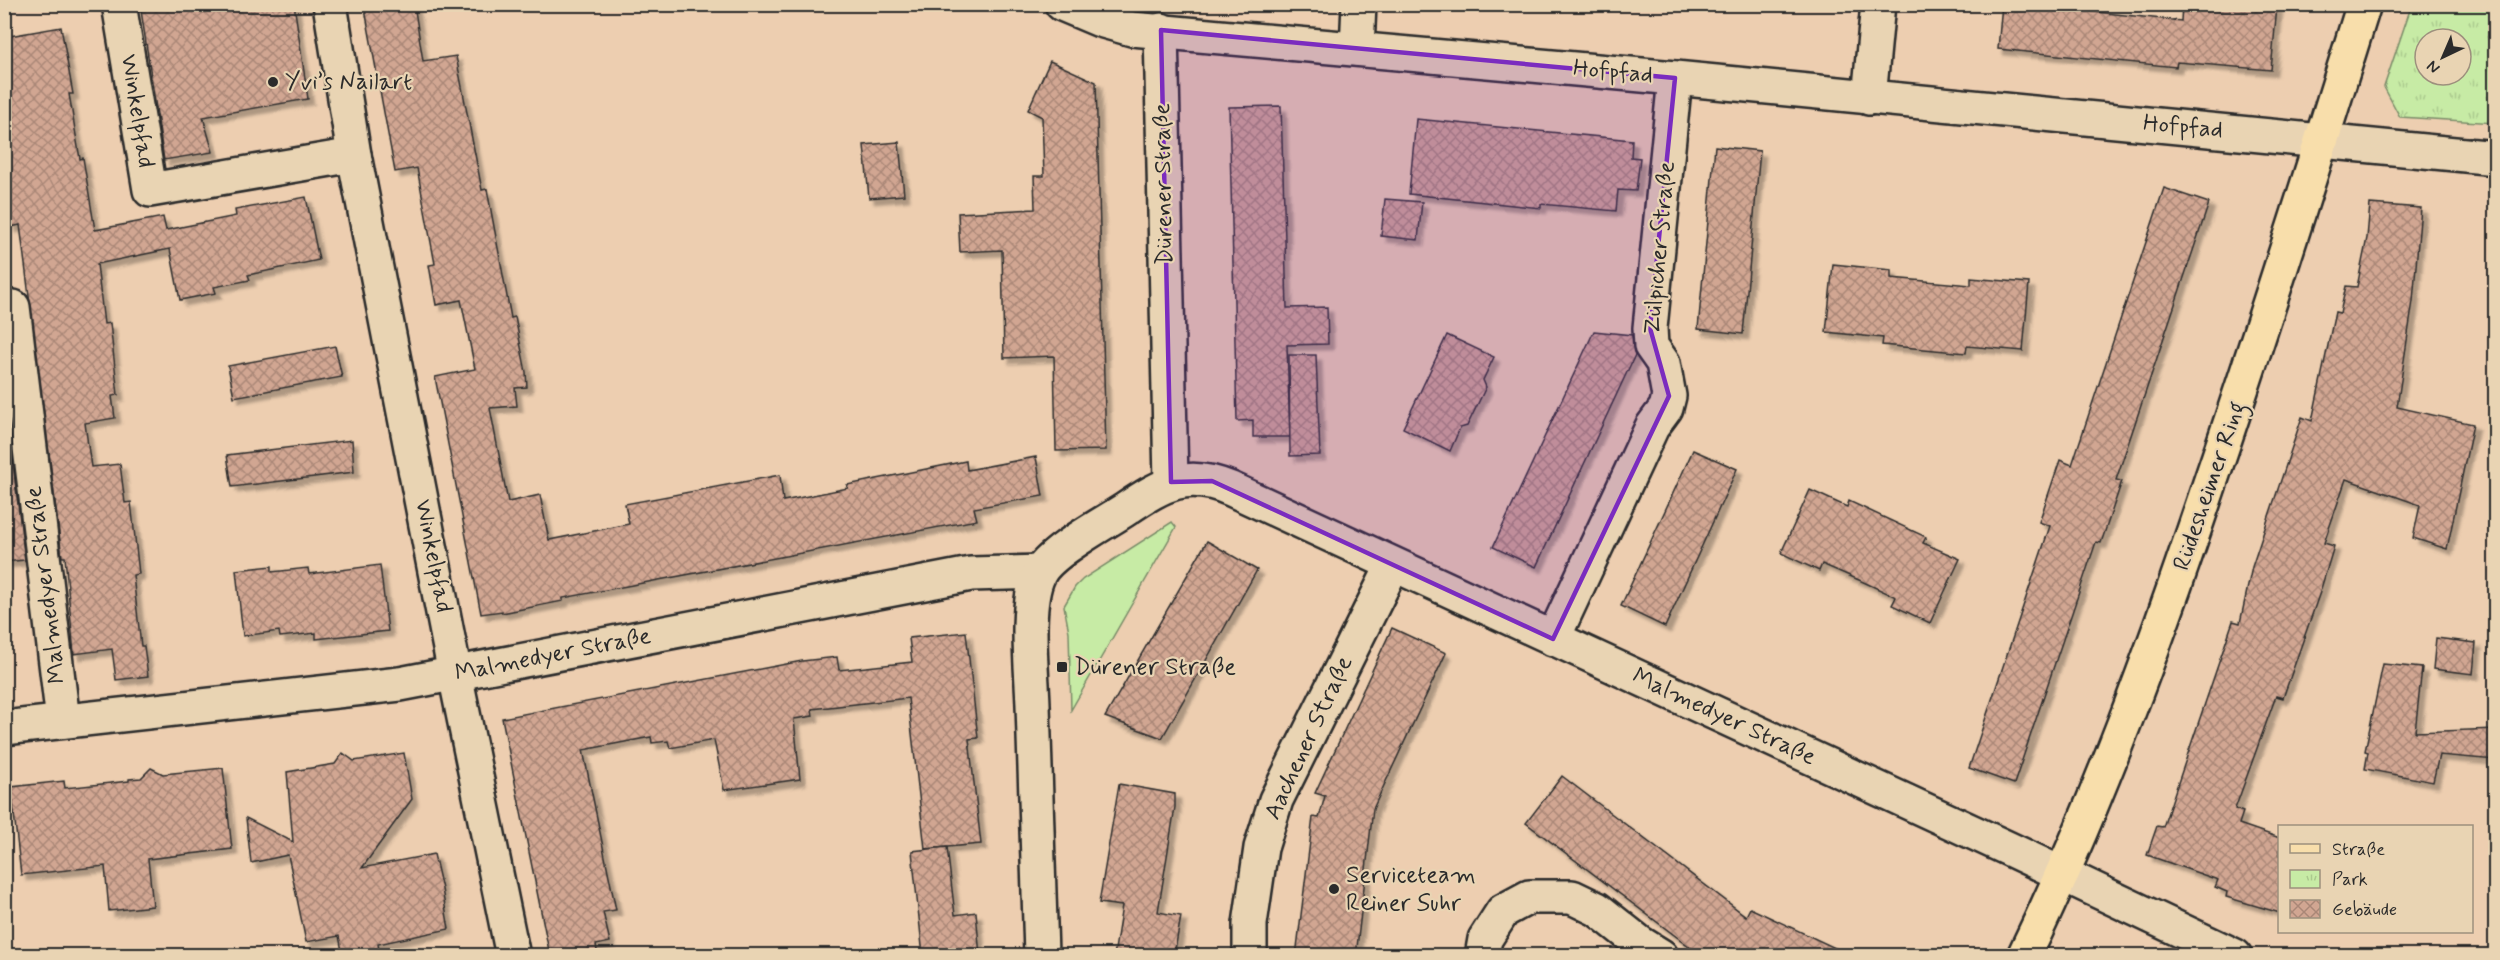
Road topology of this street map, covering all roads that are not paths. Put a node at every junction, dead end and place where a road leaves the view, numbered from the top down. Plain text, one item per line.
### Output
1 (119, 4) edge
2 (330, 4) edge
3 (1062, 4) edge
4 (1359, 4) edge
5 (1878, 4) edge
6 (2364, 4) edge
7 (1161, 30) junction
8 (1357, 49) junction
9 (1675, 78) junction
10 (1869, 98) junction
11 (2322, 141) junction
12 (354, 155) junction
13 (2496, 158) edge
14 (13, 307) dead end
15 (1171, 482) junction
16 (1393, 565) junction
17 (1039, 572) junction
18 (1553, 639) junction
19 (455, 674) junction
20 (63, 721) junction
21 (4, 728) edge
22 (2063, 874) junction
23 (513, 956) edge
24 (1041, 956) edge
25 (1250, 956) edge
26 (1482, 956) edge
27 (1661, 956) edge
28 (2024, 956) edge
29 (2235, 956) edge

1 - 12 street, Winkelpfad
2 - 12 street, Winkelpfad
3 - 7 street, Hofpfad
4 - 8 street
5 - 10 street
6 - 11 main road, Rüdesheimer Ring
7 - 8 street, Hofpfad
7 - 15 street, Dürener Straße
8 - 9 street, Hofpfad
9 - 10 street, Hofpfad
9 - 18 street, Zülpicher Straße
10 - 11 street, Hofpfad
11 - 13 street, Hofpfad
11 - 22 main road, Rüdesheimer Ring
12 - 19 street, Winkelpfad
14 - 20 street, Malmedyer Straße
15 - 16 street, Malmedyer Straße
15 - 17 street
16 - 18 street, Malmedyer Straße
16 - 25 street, Aachener Straße
17 - 19 street, Malmedyer Straße
17 - 24 street
18 - 22 street, Malmedyer Straße
19 - 20 street, Malmedyer Straße
19 - 23 street, Winkelpfad
20 - 21 street, Malmedyer Straße
22 - 28 main road, Rüdesheimer Ring
22 - 29 street, Malmedyer Straße
26 - 27 street

